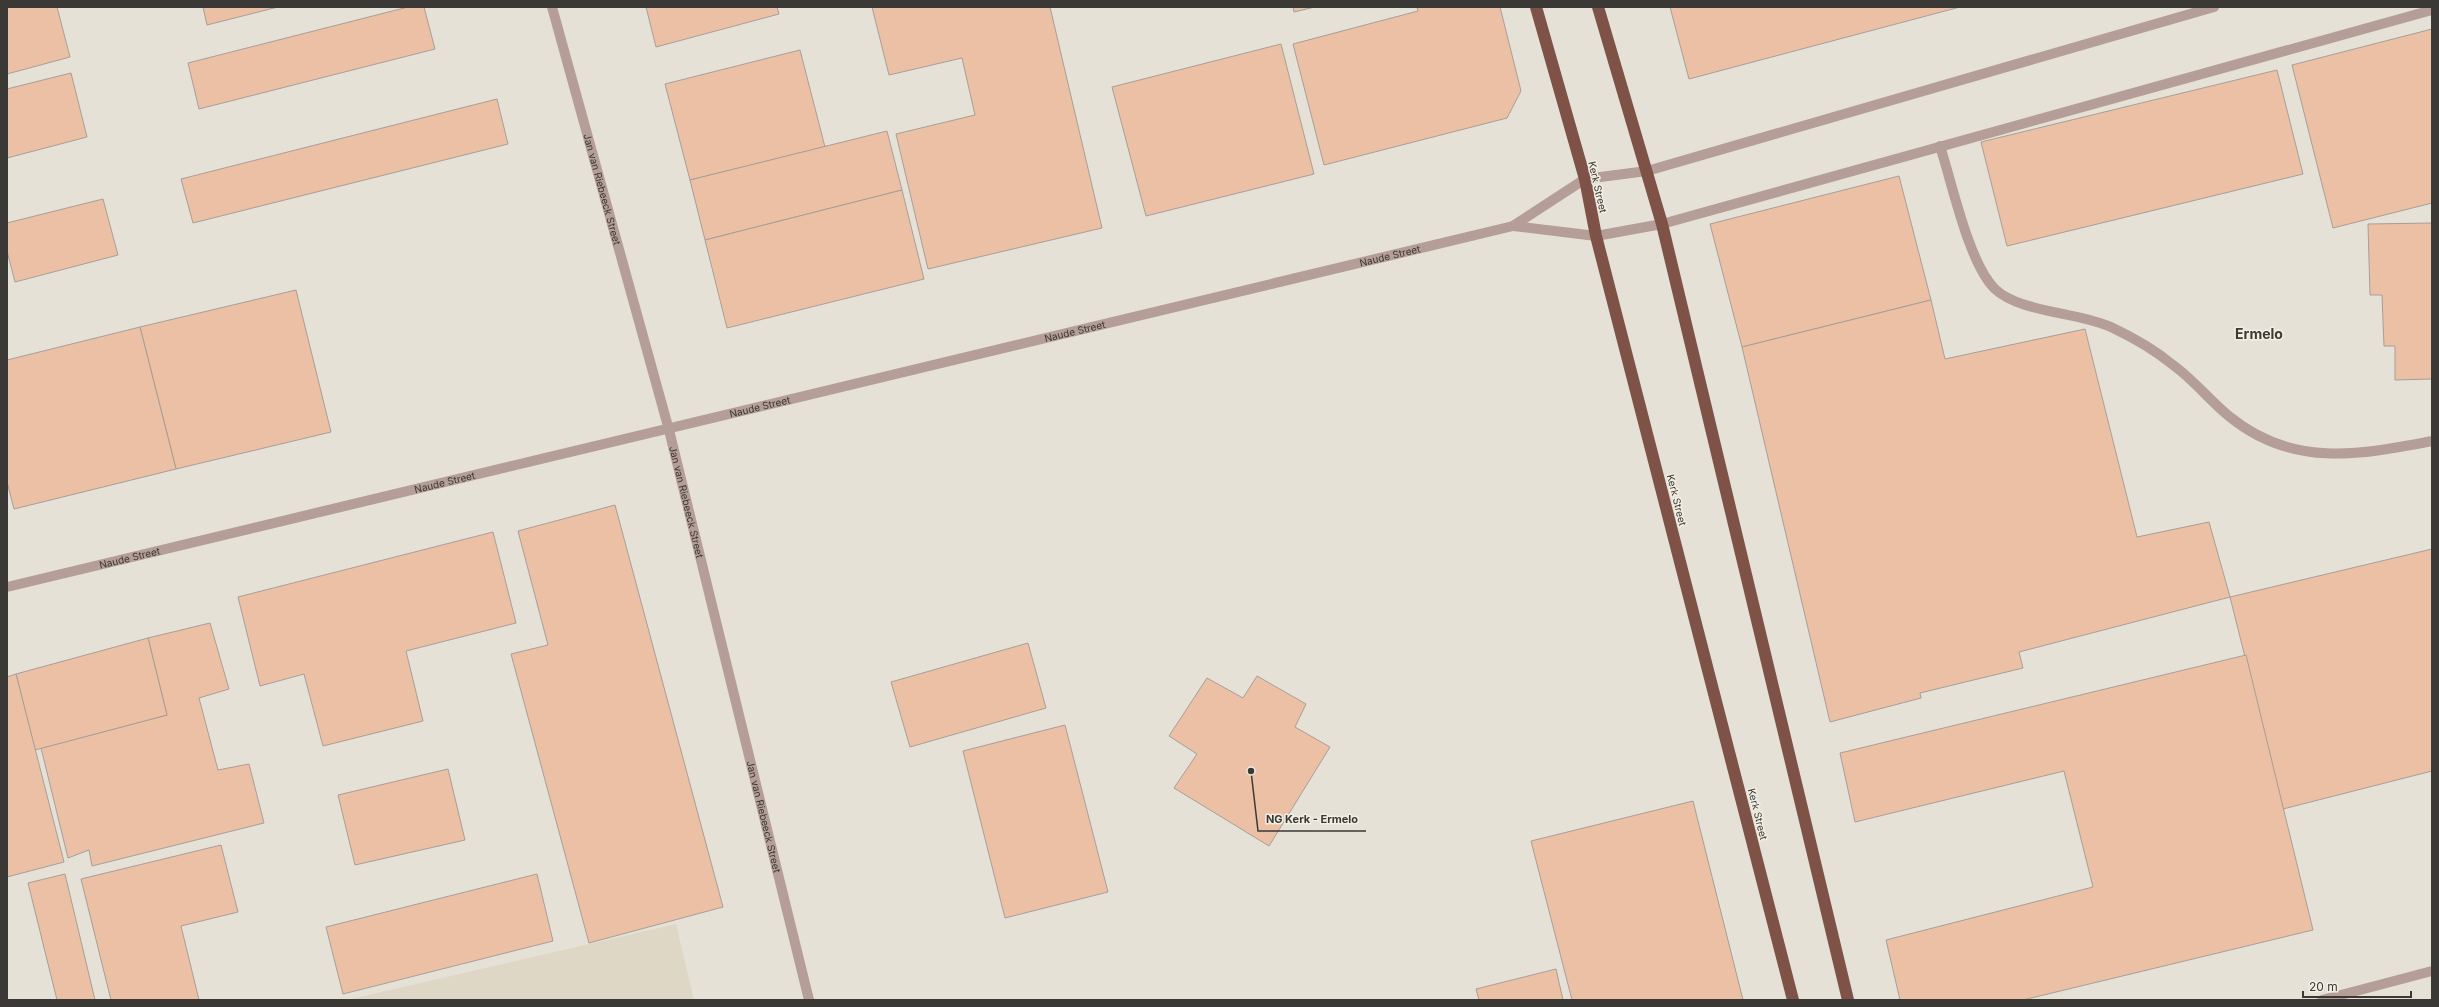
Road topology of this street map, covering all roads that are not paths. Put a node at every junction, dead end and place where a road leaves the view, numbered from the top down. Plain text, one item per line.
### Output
1 (552, 7) edge
2 (1536, 7) edge
3 (1598, 7) edge
4 (2214, 7) edge
5 (2432, 10) edge
6 (1940, 146) junction
7 (1647, 171) junction
8 (1585, 179) junction
9 (1662, 224) junction
10 (1513, 226) junction
11 (1596, 236) junction
12 (669, 430) junction
13 (2432, 441) edge
14 (7, 587) edge
15 (2432, 971) edge
16 (809, 1000) edge
17 (1793, 1000) edge
18 (1848, 1000) edge
19 (2322, 1000) edge

1 - 12 street, Jan van Riebeeck Street
2 - 8 highway, Kerk Street
3 - 7 highway
4 - 7 street
5 - 6 street, Naude Street
6 - 9 street, Naude Street
6 - 13 street
7 - 8 street
7 - 9 highway
8 - 10 street, Naude Street
8 - 11 highway, Kerk Street
9 - 11 street, Naude Street
9 - 18 highway
10 - 11 street, Naude Street
10 - 12 street, Naude Street
11 - 17 highway, Kerk Street
12 - 14 street, Naude Street
12 - 16 street, Jan van Riebeeck Street
15 - 19 street

